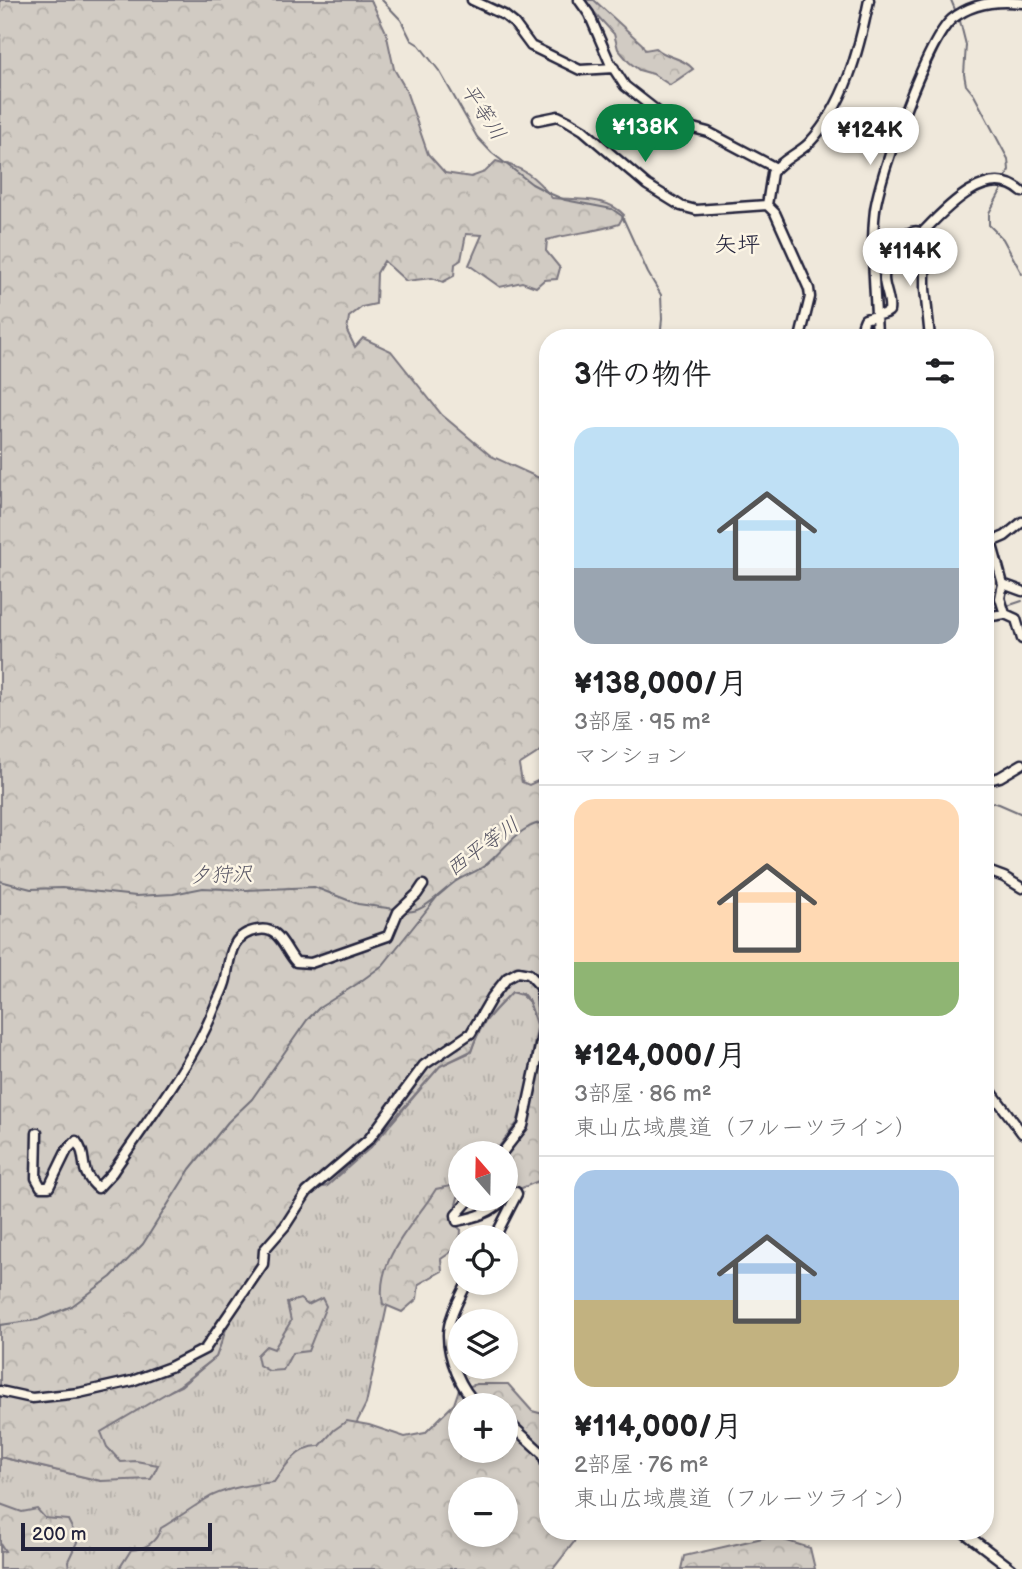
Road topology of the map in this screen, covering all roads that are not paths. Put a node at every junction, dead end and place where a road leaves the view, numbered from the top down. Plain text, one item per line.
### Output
1 (472, 0) edge
2 (579, 0) edge
3 (869, 0) edge
4 (1022, 3) edge
5 (614, 68) junction
6 (538, 120) dead end
7 (776, 168) junction
8 (1022, 192) edge
9 (767, 205) junction
10 (922, 233) junction
11 (877, 316) junction
12 (802, 329) edge
13 (864, 329) edge
14 (877, 329) edge
15 (929, 329) edge
16 (1022, 522) edge
17 (994, 541) edge
18 (994, 552) edge
19 (1003, 584) junction
20 (1022, 591) edge
21 (1004, 609) junction
22 (994, 613) edge
23 (1022, 639) edge
24 (1022, 764) edge
25 (994, 779) edge
26 (994, 873) edge
27 (423, 885) dead end
28 (1022, 888) edge
29 (539, 985) edge
30 (539, 1051) edge
31 (994, 1095) edge
32 (37, 1133) dead end
33 (1022, 1133) edge
34 (511, 1141) edge
35 (460, 1211) edge
36 (489, 1211) edge
37 (463, 1295) edge
38 (0, 1391) edge
39 (468, 1393) edge
40 (518, 1431) edge
41 (539, 1450) edge
42 (974, 1540) edge
43 (1012, 1569) edge

1 - 5 street
2 - 5 street
3 - 7 street
4 - 11 street
5 - 7 street
6 - 9 street
7 - 9 street
8 - 10 street
9 - 12 street
10 - 11 street
10 - 15 street
11 - 13 street
11 - 14 street
16 - 17 street
18 - 19 street
19 - 20 street
19 - 21 street
21 - 22 street
21 - 23 street
24 - 25 street
26 - 28 street
27 - 32 street
29 - 38 street
30 - 34 street
31 - 33 street
35 - 36 street
37 - 39 street
40 - 41 street
42 - 43 street

